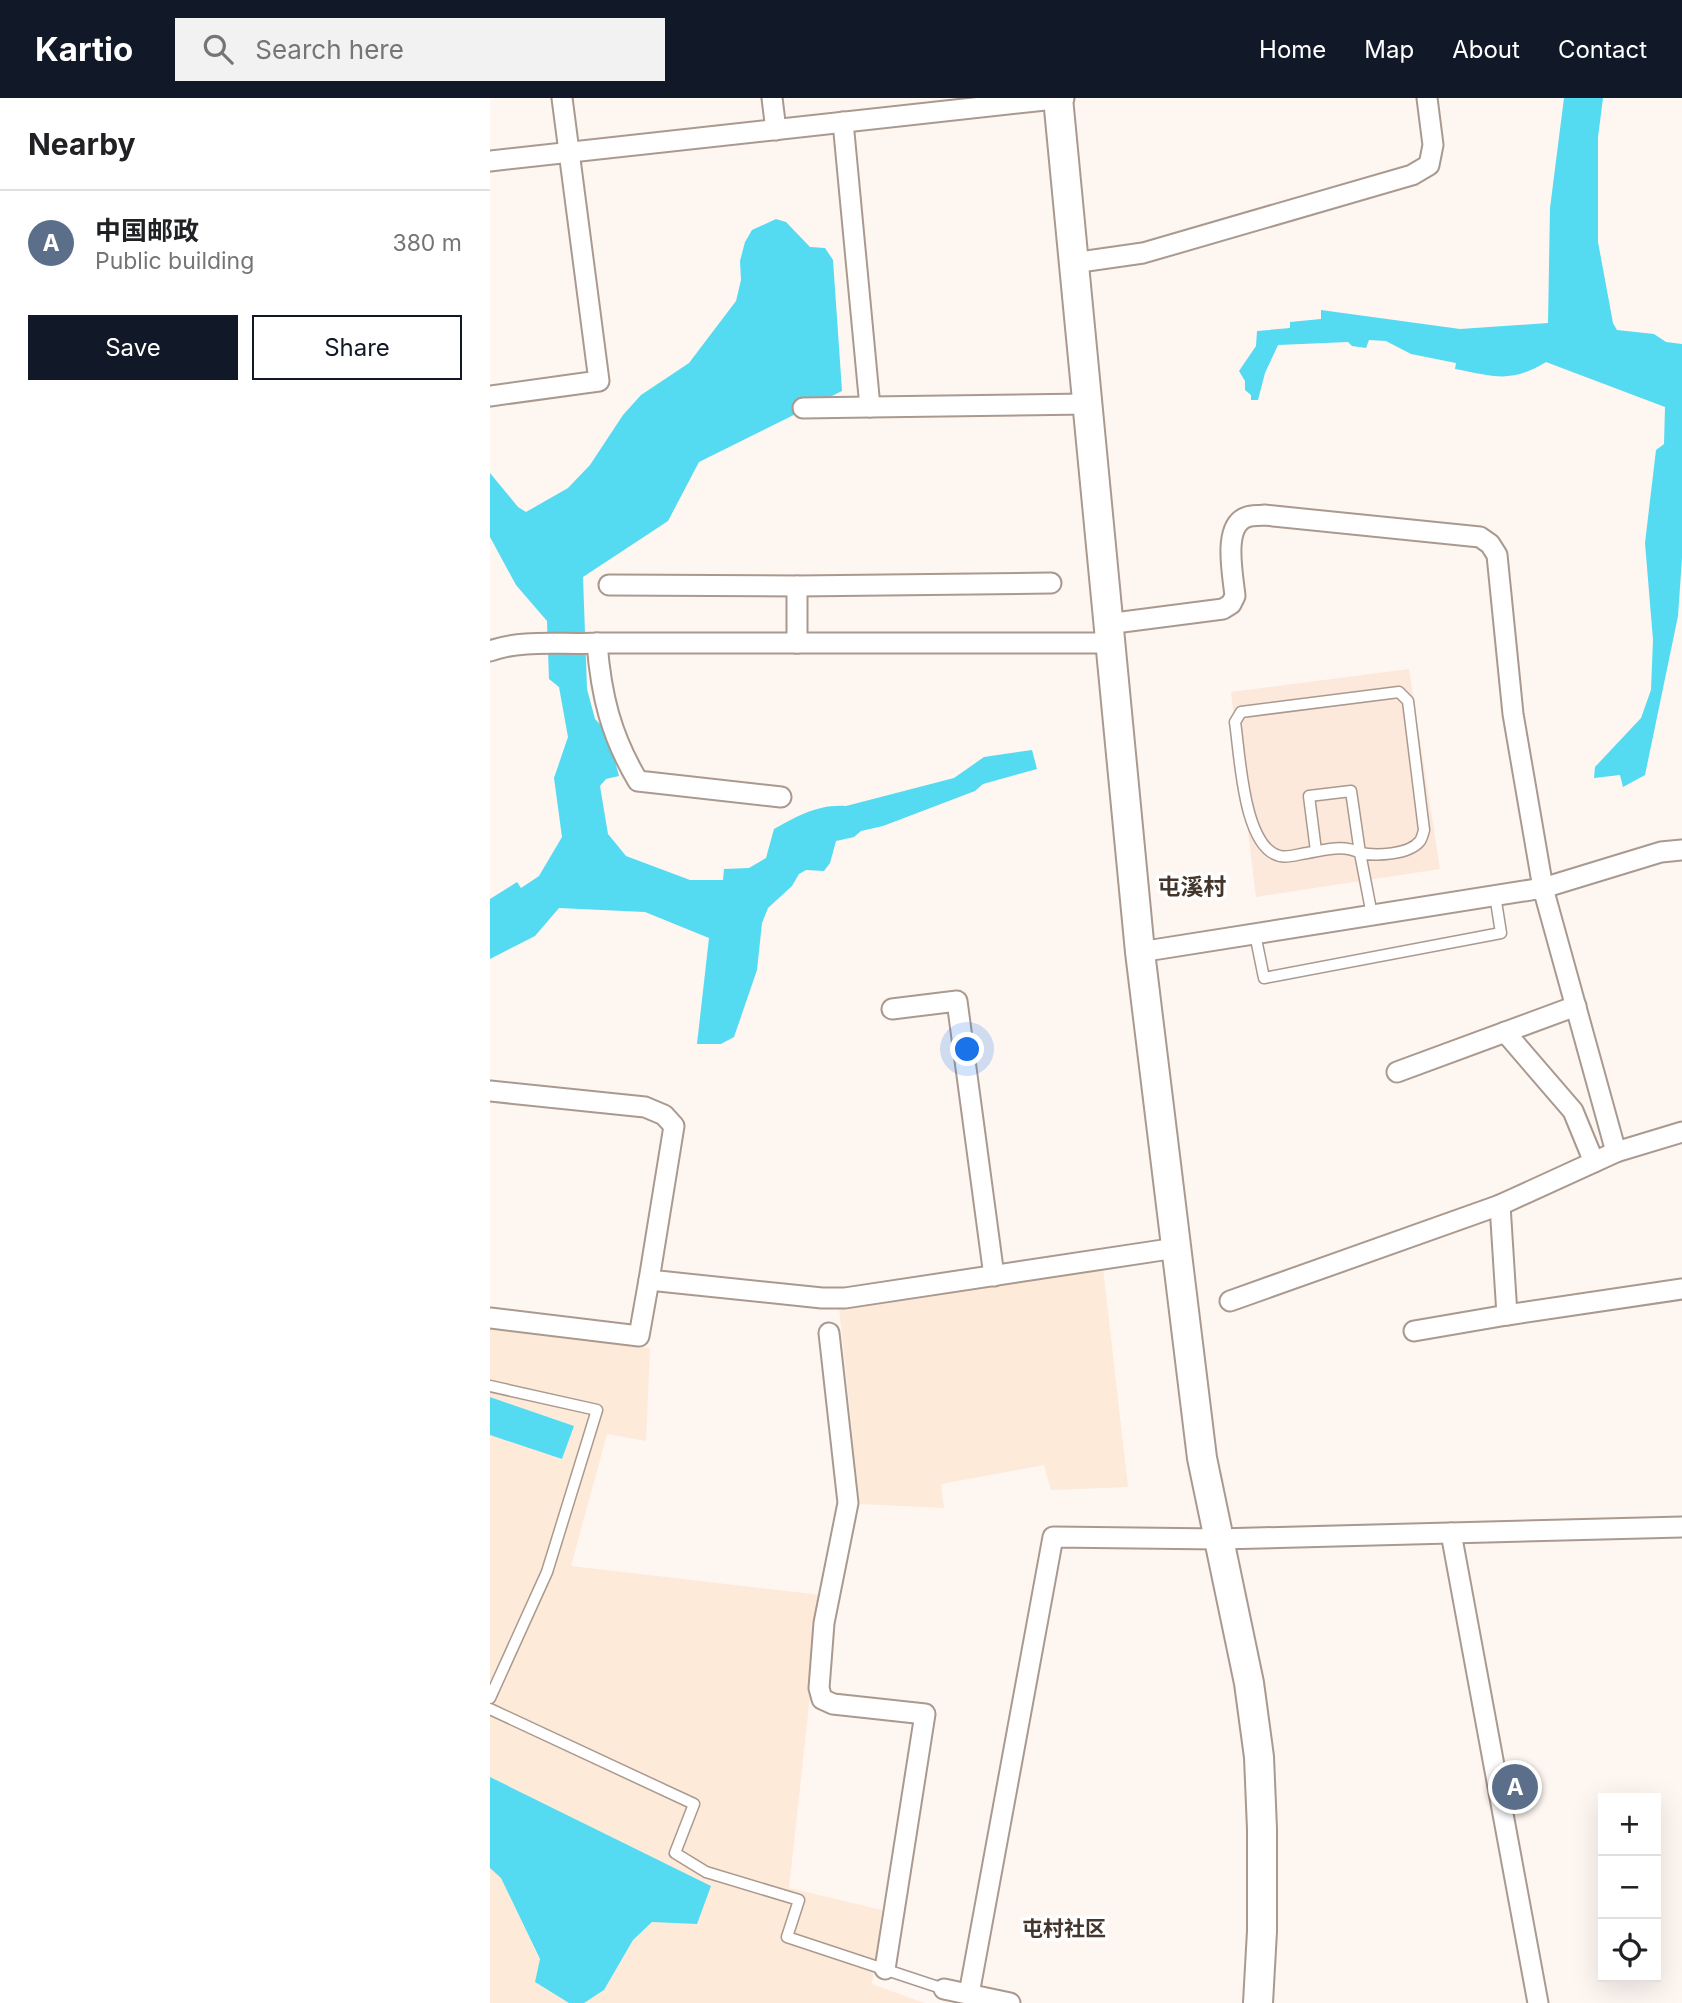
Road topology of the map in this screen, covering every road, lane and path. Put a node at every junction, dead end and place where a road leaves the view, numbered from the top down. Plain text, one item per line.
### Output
1 (562, 98) edge
2 (772, 98) edge
3 (1058, 98) edge
4 (1064, 98) edge
5 (1427, 98) edge
6 (843, 122) junction
7 (776, 130) junction
8 (569, 152) junction
9 (490, 161) edge
10 (1073, 263) junction
11 (490, 396) edge
12 (1087, 404) junction
13 (870, 407) junction
14 (803, 408) dead end
15 (1051, 583) dead end
16 (609, 585) dead end
17 (797, 586) junction
18 (1108, 633) junction
19 (592, 643) junction
20 (797, 643) junction
21 (490, 651) edge
22 (781, 797) dead end
23 (1682, 850) edge
24 (1316, 851) junction
25 (1360, 853) junction
26 (1543, 888) junction
27 (1495, 895) junction
28 (1373, 915) junction
29 (1255, 934) junction
30 (1140, 952) junction
31 (1576, 1006) junction
32 (892, 1009) dead end
33 (1505, 1032) junction
34 (1397, 1072) dead end
35 (490, 1091) edge
36 (1682, 1132) edge
37 (1616, 1152) junction
38 (1594, 1162) junction
39 (1500, 1205) junction
40 (1176, 1248) junction
41 (994, 1276) junction
42 (649, 1280) junction
43 (1682, 1289) edge
44 (1230, 1301) dead end
45 (1507, 1315) junction
46 (490, 1318) edge
47 (1414, 1331) dead end
48 (829, 1333) dead end
49 (490, 1386) edge
50 (1682, 1527) edge
51 (1451, 1533) junction
52 (1219, 1539) junction
53 (490, 1698) edge
54 (490, 1709) edge
55 (885, 1969) junction
56 (944, 1989) joint
57 (969, 1994) junction
58 (1010, 2003) edge
59 (1258, 2003) edge
60 (1538, 2003) edge

1 - 8 street
2 - 7 street
3 - 4 street
3 - 6 street
3 - 10 main road
5 - 10 street
6 - 7 street
6 - 13 street
7 - 8 street
8 - 9 street
8 - 11 street
10 - 12 main road
12 - 13 street
12 - 18 main road
13 - 14 street
15 - 17 street
16 - 17 street
17 - 20 street
18 - 20 street
18 - 26 street
18 - 30 main road
19 - 20 street
19 - 21 street
19 - 22 street
23 - 26 street
24 - 25 lane
24 - 25 lane
24 - 25 lane
25 - 28 lane
26 - 27 street
26 - 31 street
27 - 28 street
27 - 29 lane
28 - 29 street
29 - 30 street
30 - 40 main road
31 - 33 street
31 - 37 street
32 - 41 street
33 - 34 street
33 - 38 street
35 - 42 street
36 - 37 street
37 - 38 street
38 - 39 street
39 - 44 street
39 - 45 street
40 - 41 street
40 - 52 main road
41 - 42 street
42 - 46 street
43 - 45 street
45 - 47 street
48 - 55 street
49 - 53 lane
50 - 51 street
51 - 52 street
51 - 60 street
52 - 57 street
52 - 59 main road
54 - 55 lane
55 - 56 lane
56 - 57 street
57 - 58 street

